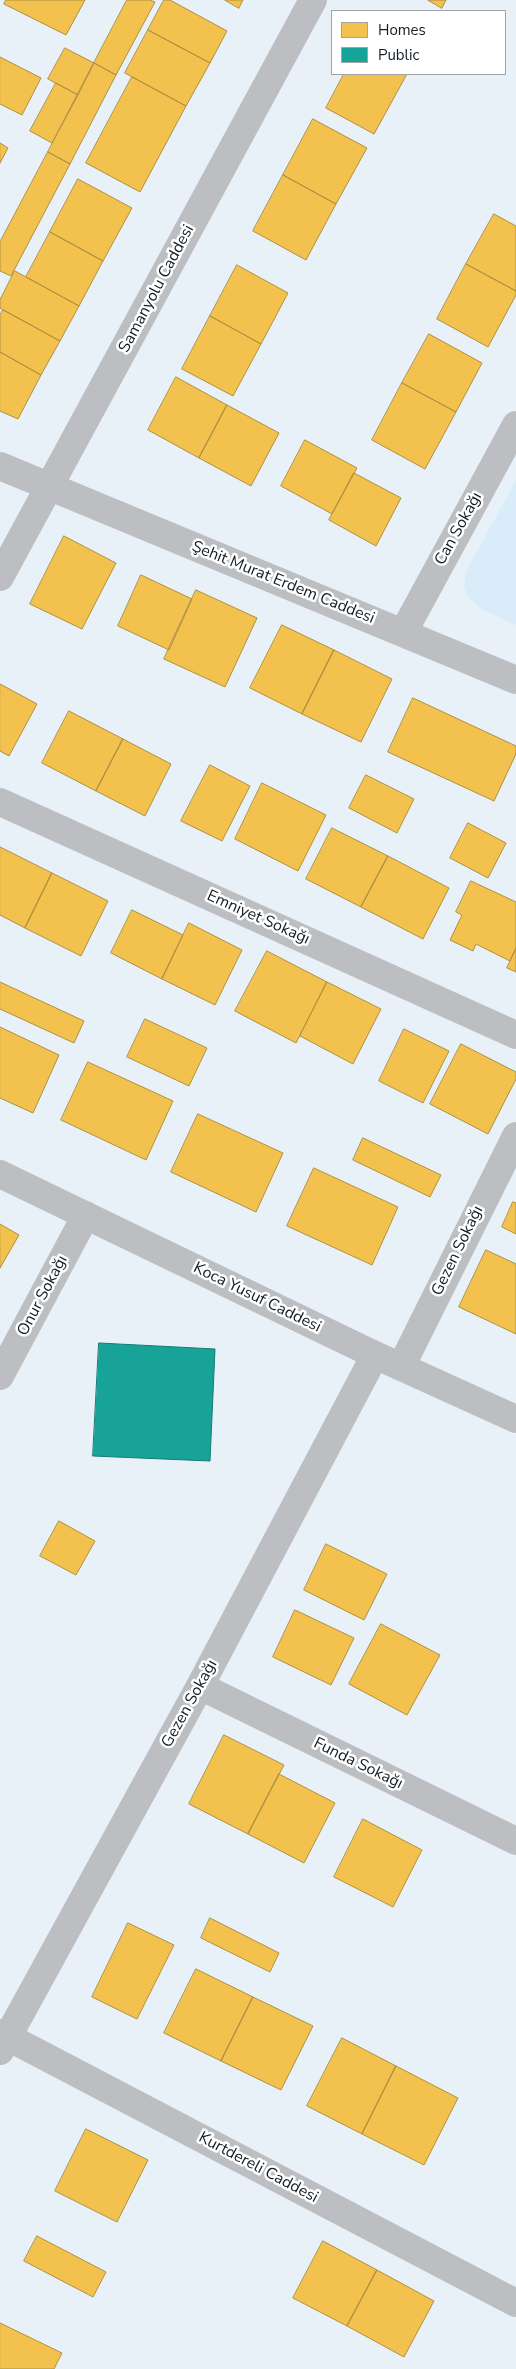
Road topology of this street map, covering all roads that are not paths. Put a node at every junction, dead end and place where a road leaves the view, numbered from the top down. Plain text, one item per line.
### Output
1 (313, 0) edge
2 (516, 425) edge
3 (0, 466) edge
4 (49, 487) junction
5 (0, 577) edge
6 (403, 633) junction
7 (516, 680) edge
8 (0, 802) edge
9 (516, 1035) edge
10 (516, 1136) edge
11 (0, 1174) edge
12 (86, 1216) junction
13 (375, 1355) junction
14 (401, 1367) junction
15 (0, 1376) edge
16 (516, 1419) edge
17 (200, 1686) junction
18 (516, 1841) edge
19 (3, 2040) edge
20 (516, 2303) edge

1 - 4 street, Samanyolu Caddesi
2 - 6 street, Can Sokağı
3 - 4 street, Şehit Murat Erdem Caddesi
4 - 5 street, Samanyolu Caddesi
4 - 6 street, Şehit Murat Erdem Caddesi
6 - 7 street, Şehit Murat Erdem Caddesi
8 - 9 street, Emniyet Sokağı
10 - 14 street, Gezen Sokağı
11 - 12 street, Koca Yusuf Caddesi
12 - 13 street, Koca Yusuf Caddesi
12 - 15 street, Onur Sokağı
13 - 14 street, Koca Yusuf Caddesi
13 - 17 street, Gezen Sokağı
14 - 16 street, Koca Yusuf Caddesi
17 - 18 street, Funda Sokağı
17 - 19 street, Gezen Sokağı
19 - 20 street, Kurtdereli Caddesi

